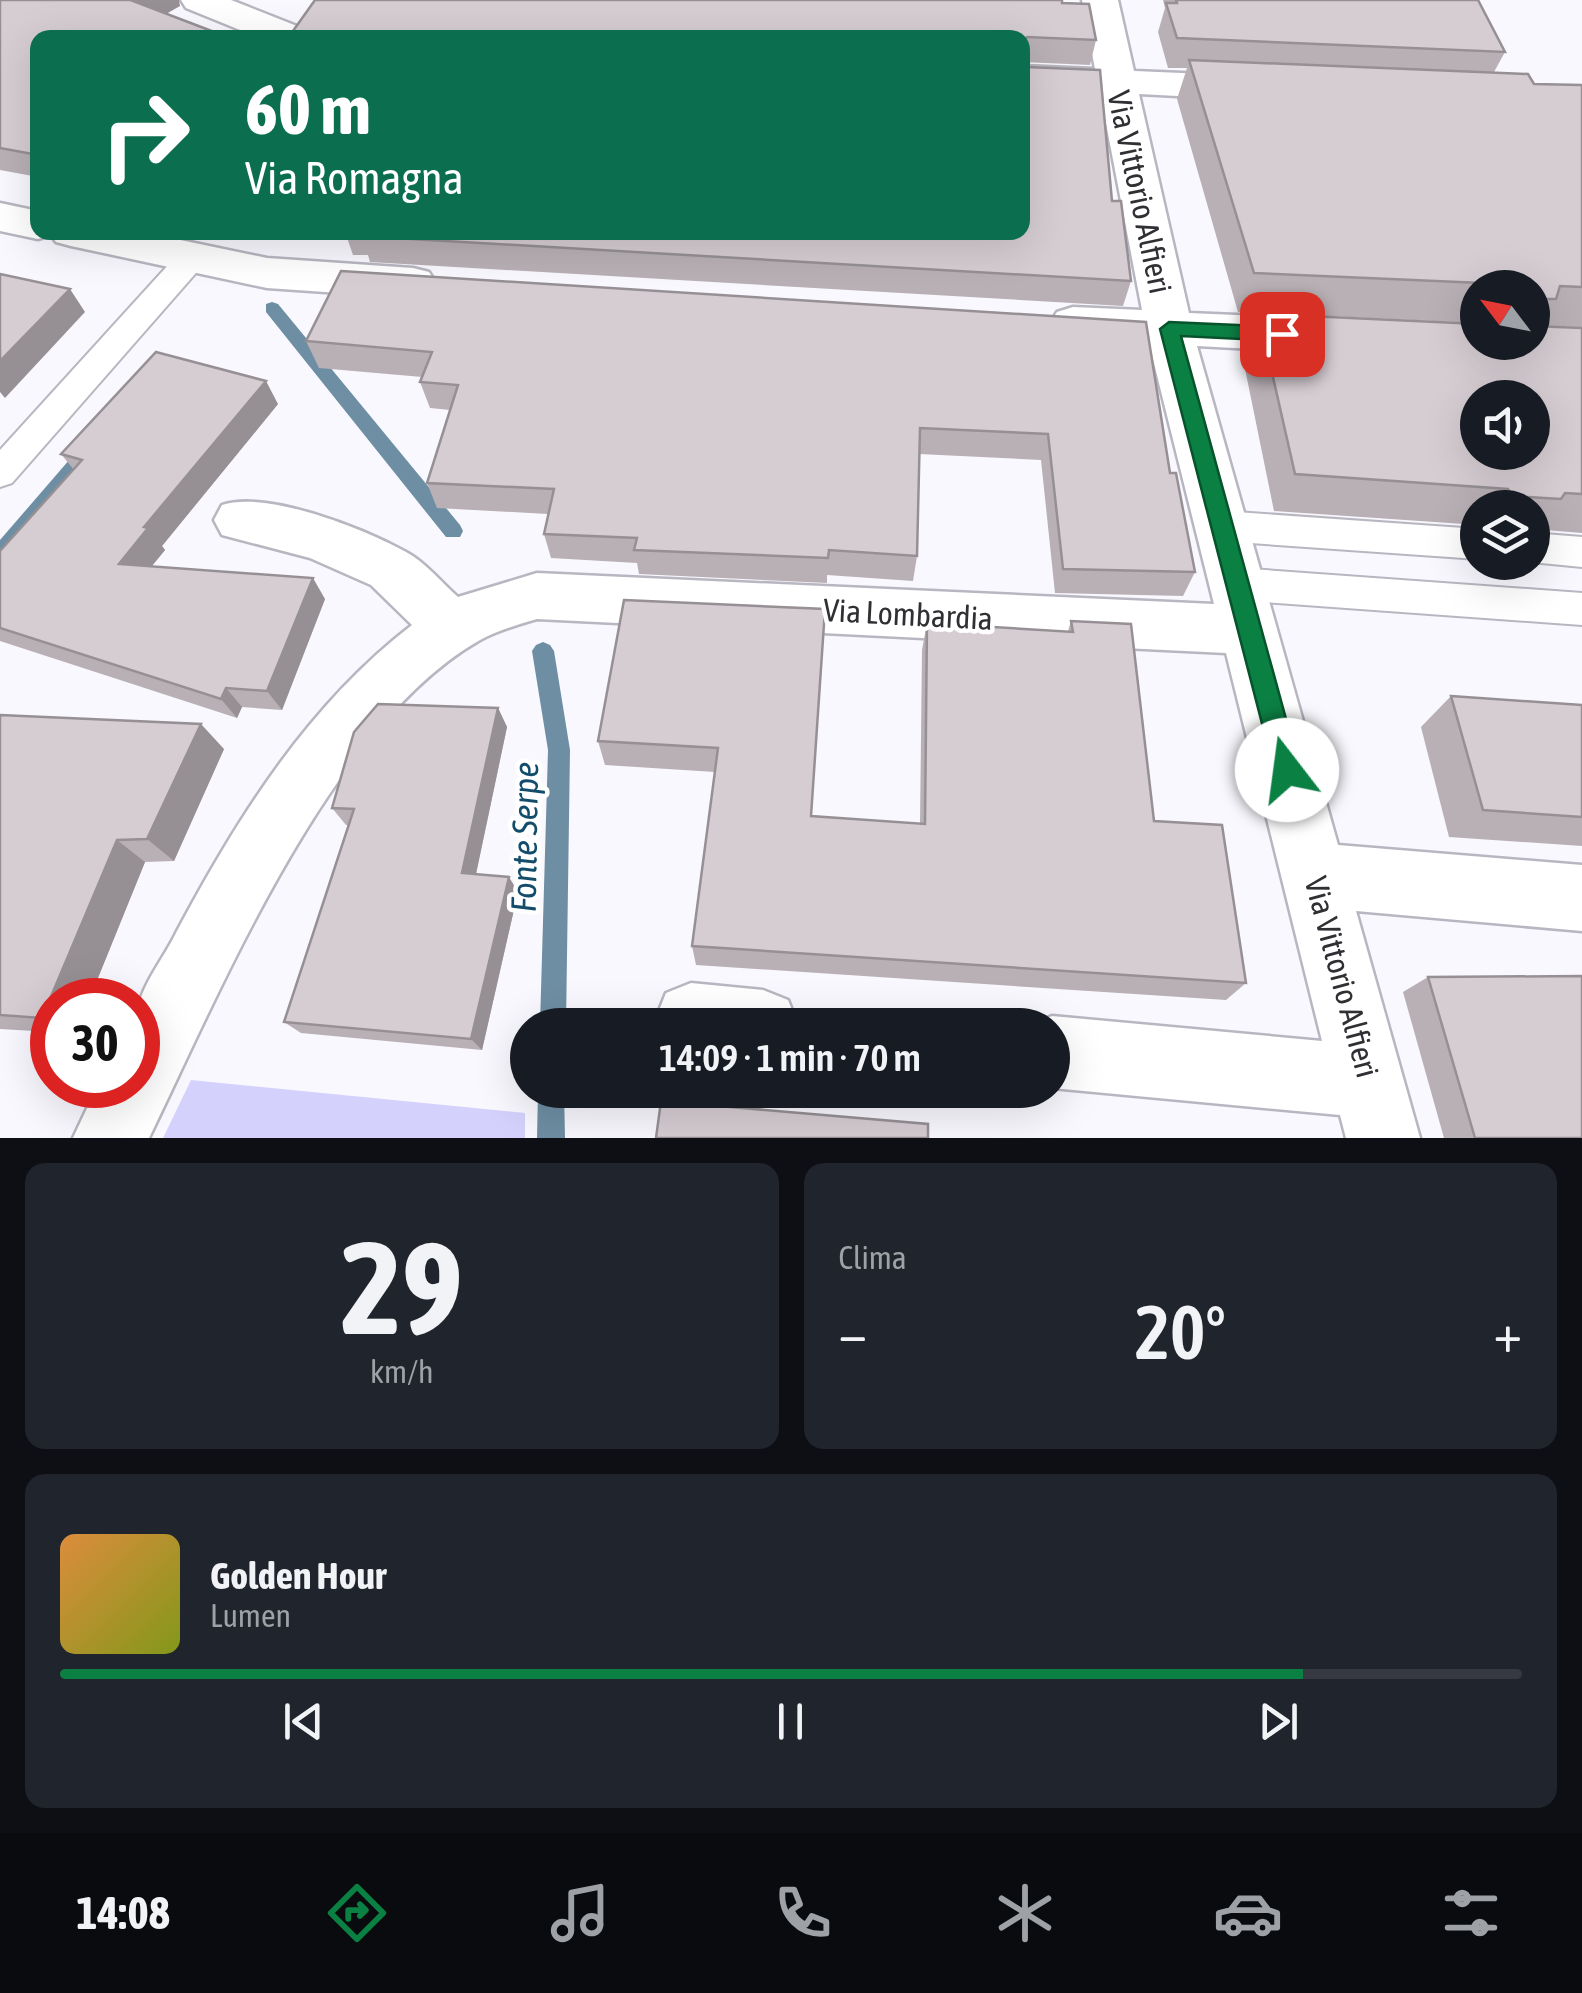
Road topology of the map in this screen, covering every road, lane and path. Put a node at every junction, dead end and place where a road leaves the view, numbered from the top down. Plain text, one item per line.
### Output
1 (199, 0) edge
2 (1100, 0) edge
3 (274, 30) edge
4 (1030, 78) edge
5 (1117, 82) junction
6 (1295, 89) edge
7 (0, 217) edge
8 (30, 223) edge
9 (107, 240) edge
10 (191, 259) junction
11 (452, 286) edge
12 (1029, 320) edge
13 (1169, 329) junction
14 (1366, 338) edge
15 (0, 473) edge
16 (241, 520) dead end
17 (1222, 526) junction
18 (1460, 543) edge
19 (1550, 549) edge
20 (1582, 552) edge
21 (1243, 607) junction
22 (1582, 609) edge
23 (452, 627) junction
24 (1315, 876) junction
25 (1582, 898) edge
26 (1070, 1055) edge
27 (1377, 1110) edge
28 (110, 1138) edge

1 - 3 street
2 - 5 street, Via Vittorio Alfieri
4 - 5 street
5 - 6 street
5 - 13 street, Via Vittorio Alfieri
7 - 8 street
9 - 10 street
10 - 11 street
10 - 15 lane
12 - 13 street
13 - 14 street
13 - 17 street, Via Vittorio Alfieri
16 - 23 street
17 - 18 lane
17 - 21 street, Via Vittorio Alfieri
19 - 20 lane
21 - 22 lane
21 - 23 street, Via Lombardia
21 - 24 street, Via Vittorio Alfieri
23 - 28 street, Via Lombardia
24 - 25 street
24 - 27 street, Via Vittorio Alfieri
26 - 27 street

